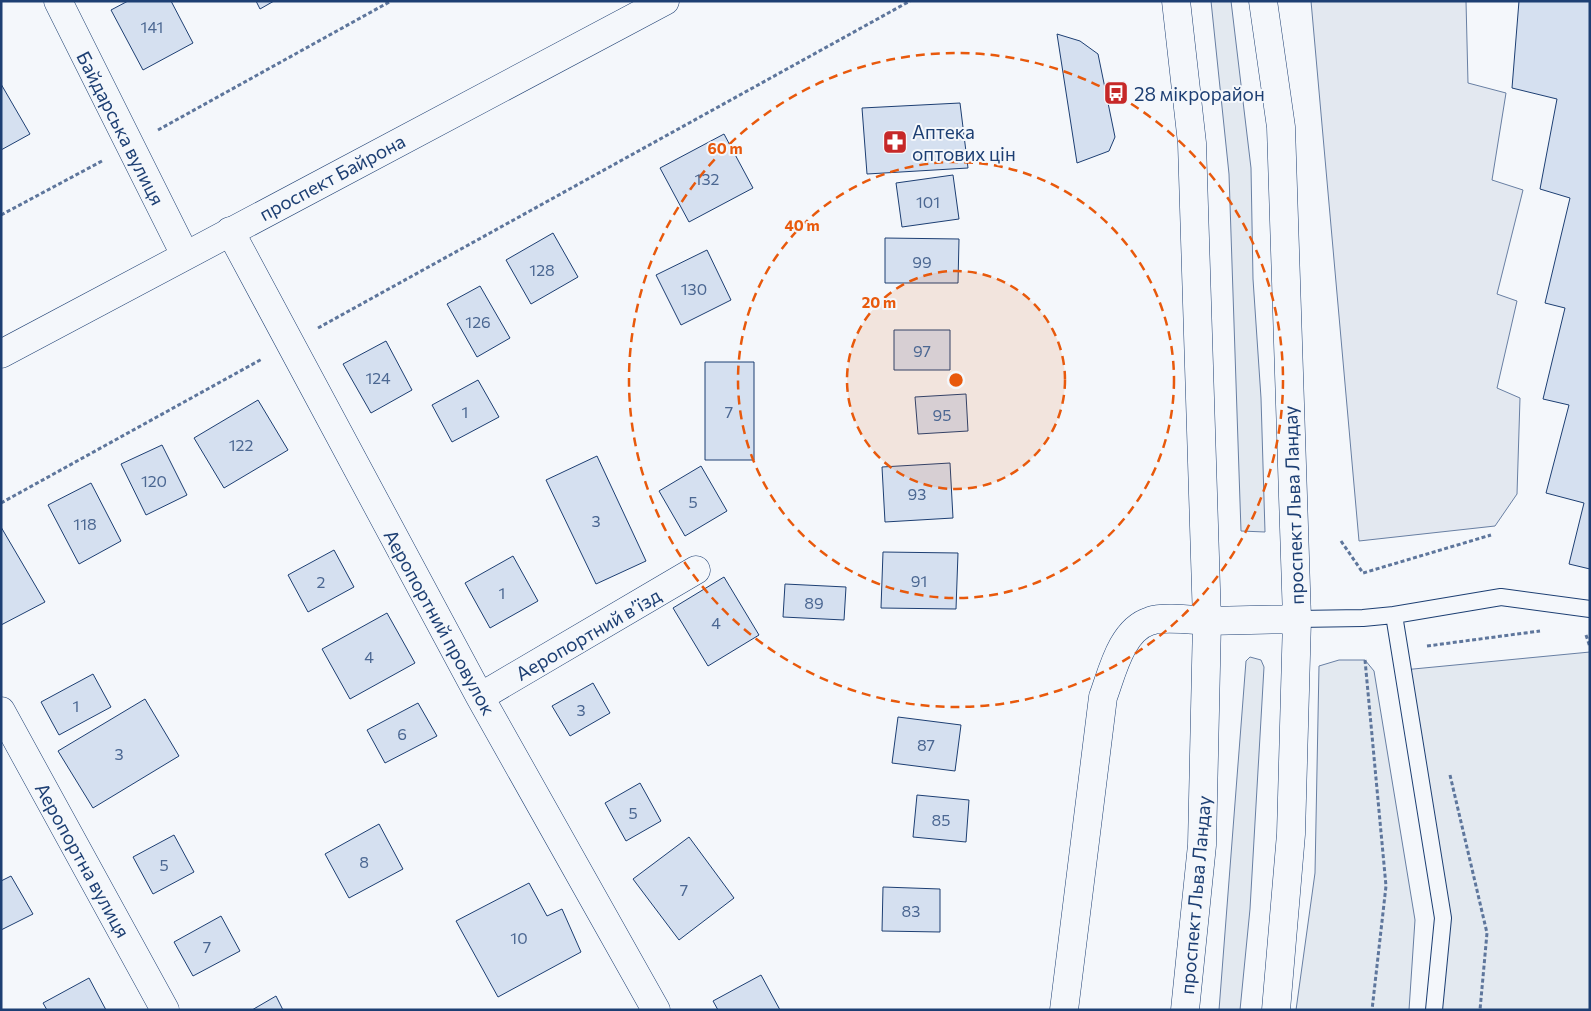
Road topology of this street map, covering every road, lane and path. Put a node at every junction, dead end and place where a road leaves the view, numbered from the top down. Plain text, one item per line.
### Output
1 (58, 1) edge
2 (391, 1) edge
3 (664, 1) edge
4 (910, 1) edge
5 (1176, 1) edge
6 (1263, 1) edge
7 (130, 145) junction
8 (1, 215) edge
9 (230, 231) junction
10 (185, 255) junction
11 (289, 344) junction
12 (1, 354) edge
13 (1, 503) edge
14 (1492, 535) dead end
15 (1341, 541) dead end
16 (696, 570) dead end
17 (1590, 609) edge
18 (1394, 615) junction
19 (1297, 620) junction
20 (1207, 621) junction
21 (1544, 631) dead end
22 (1420, 647) dead end
23 (1365, 660) dead end
24 (480, 697) junction
25 (1, 711) edge
26 (1450, 773) dead end
27 (165, 1010) edge
28 (656, 1010) edge
29 (1064, 1010) edge
30 (1185, 1010) edge
31 (1276, 1010) edge
32 (1372, 1010) edge
33 (1434, 1010) edge
34 (1480, 1010) edge

1 - 7 main road, Байдарська вулиця
2 - 7 path
3 - 9 main road, проспект Байрона
4 - 11 path
5 - 20 main road, проспект Льва Ландау
6 - 19 main road, проспект Льва Ландау
7 - 8 path
7 - 10 main road, Байдарська вулиця
9 - 10 main road, проспект Байрона
9 - 11 main road, Аеропортний провулок
10 - 12 main road, проспект Байрона
11 - 13 path
11 - 24 main road, Аеропортний провулок
14 - 15 path
16 - 24 main road, Аеропортний в’їзд
17 - 18 lane
18 - 19 lane
18 - 33 lane
19 - 20 main road
19 - 31 main road, проспект Льва Ландау
20 - 29 main road
20 - 30 main road, проспект Льва Ландау
21 - 22 path
23 - 32 path
24 - 28 main road, Аеропортний провулок
25 - 27 main road, Аеропортна вулиця
26 - 34 path

